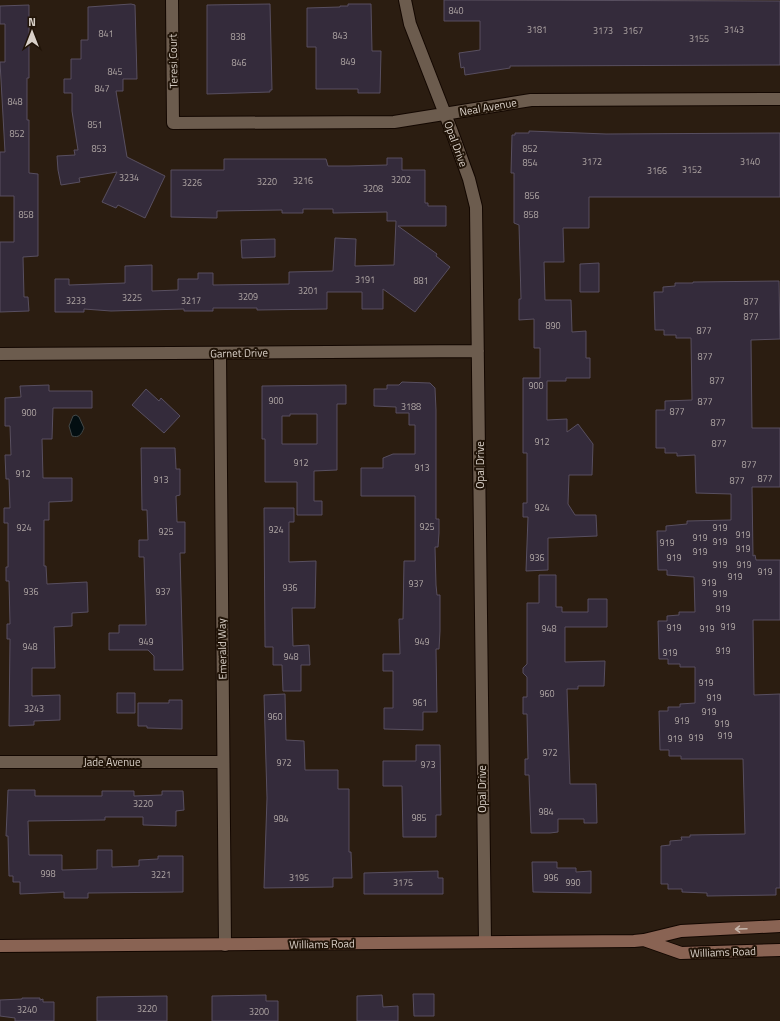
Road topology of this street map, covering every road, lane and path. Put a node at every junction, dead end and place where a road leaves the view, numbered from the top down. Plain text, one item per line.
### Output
1 (172, 0) edge
2 (405, 0) edge
3 (780, 99) edge
4 (445, 114) junction
5 (173, 123) joint
6 (478, 351) junction
7 (0, 354) edge
8 (220, 354) junction
9 (0, 762) edge
10 (224, 762) junction
11 (780, 926) edge
12 (644, 940) junction
13 (485, 942) junction
14 (225, 945) junction
15 (0, 946) edge
16 (780, 950) edge

1 - 5 street, Teresi Court
2 - 4 street, Opal Drive
3 - 4 street, Neal Avenue
4 - 5 street, Neal Avenue
4 - 6 street, Opal Drive
6 - 8 street, Garnet Drive
6 - 13 street, Opal Drive
7 - 8 street, Garnet Drive
8 - 10 street, Emerald Way
9 - 10 street, Jade Avenue
10 - 14 street, Emerald Way
11 -> 12 street, Williams Road
12 - 13 street, Williams Road
12 - 16 street, Williams Road
13 - 14 street, Williams Road
14 - 15 street, Williams Road

